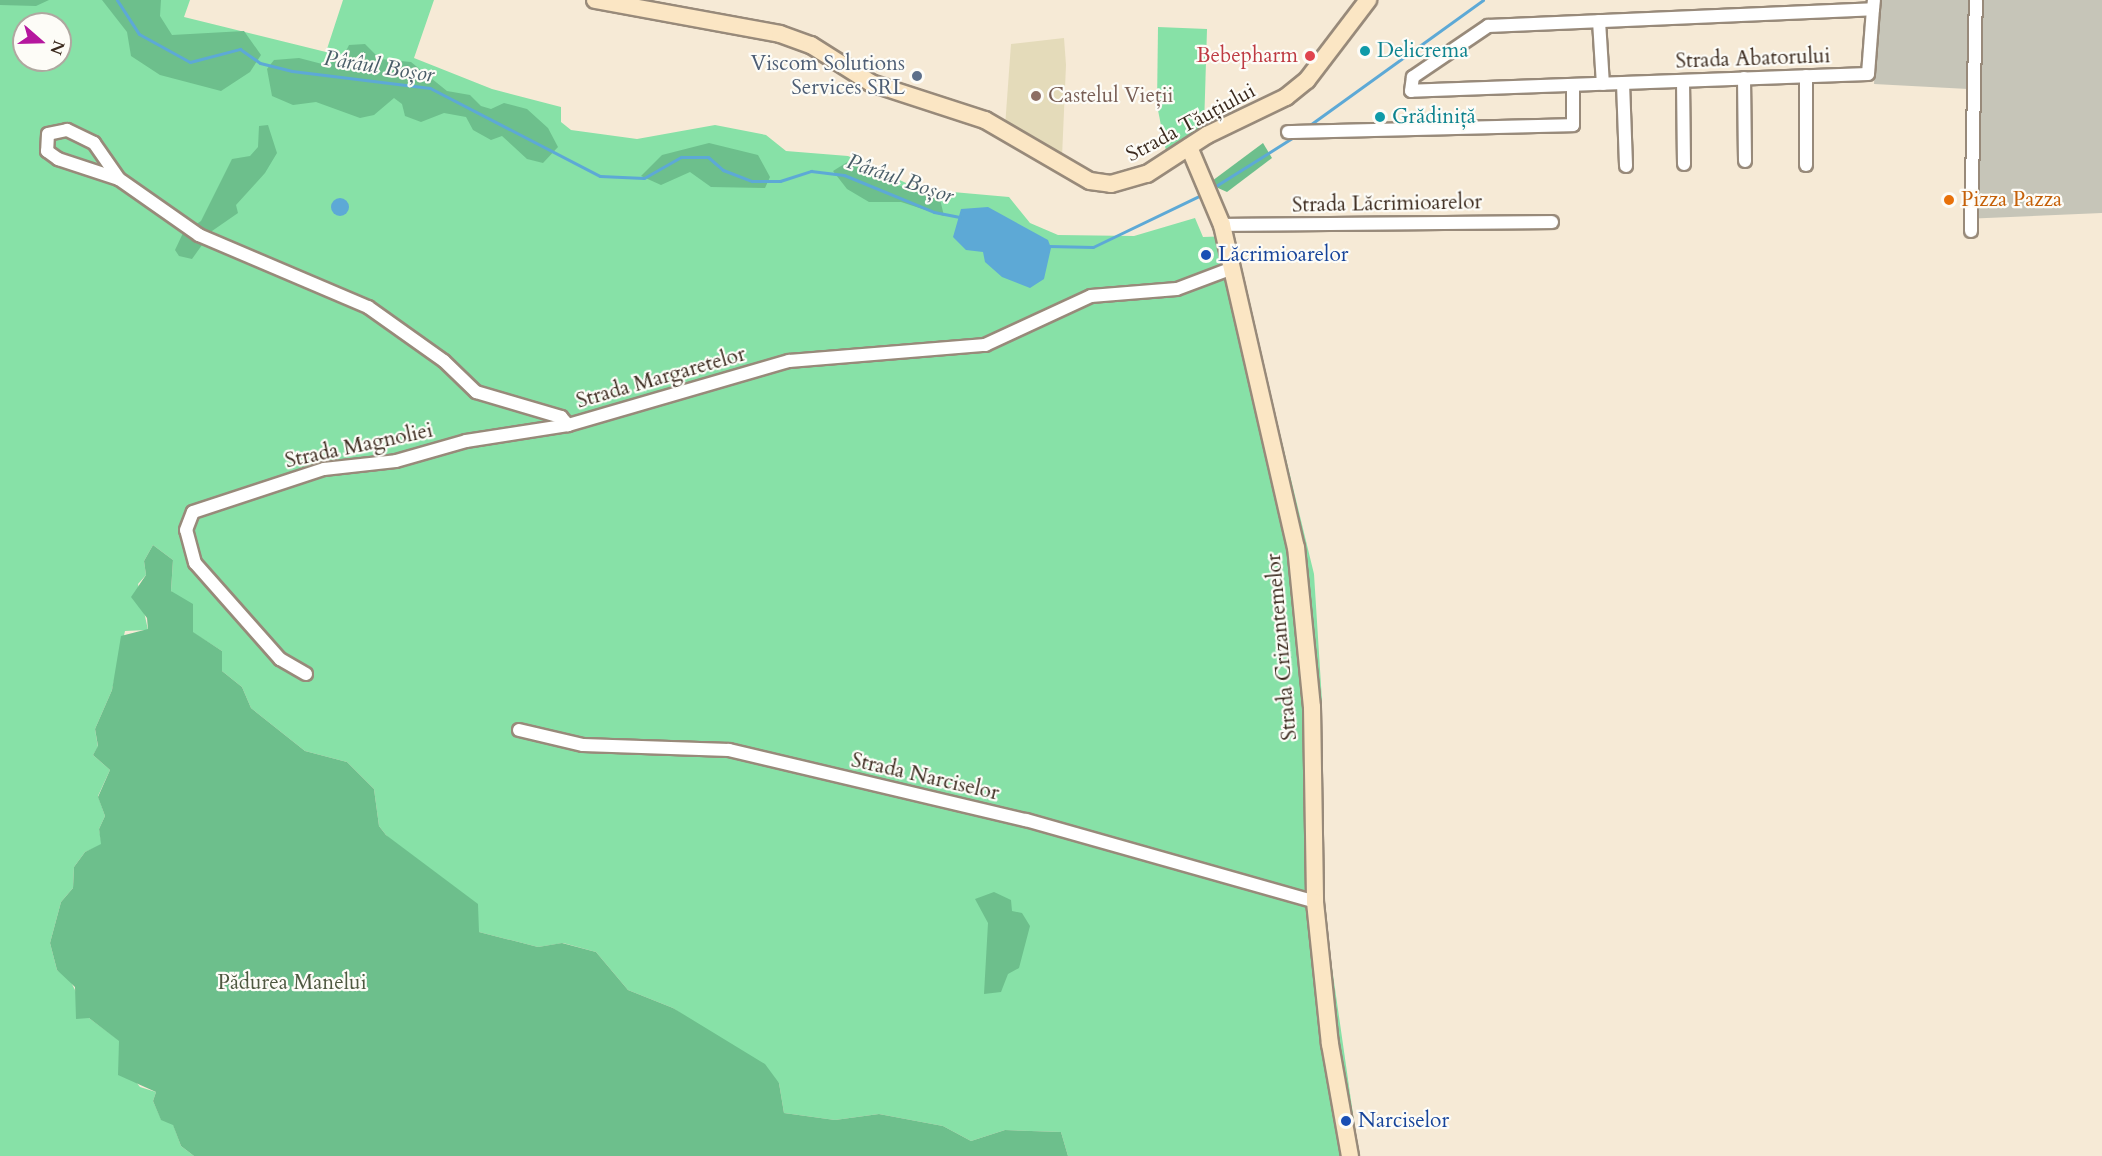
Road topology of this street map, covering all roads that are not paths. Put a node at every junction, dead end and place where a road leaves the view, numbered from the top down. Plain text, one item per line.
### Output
1 (595, 0) edge
2 (1368, 0) edge
3 (1976, 0) edge
4 (1873, 4) edge
5 (1599, 21) junction
6 (1806, 76) junction
7 (1744, 78) junction
8 (1683, 81) junction
9 (1623, 83) junction
10 (1603, 84) junction
11 (1573, 85) junction
12 (1288, 132) dead end
13 (1194, 149) junction
14 (1745, 161) dead end
15 (1684, 164) dead end
16 (1806, 165) dead end
17 (1626, 166) dead end
18 (119, 179) junction
19 (1552, 222) dead end
20 (1222, 225) junction
21 (1971, 231) dead end
22 (1230, 269) junction
23 (568, 425) junction
24 (306, 674) dead end
25 (519, 730) dead end
26 (1315, 902) junction
27 (1350, 1156) edge

1 - 13 street, Strada Tăuțiului
2 - 13 street, Strada Tăuțiului
3 - 21 street
4 - 5 street, Strada Abatorului
4 - 6 street, Strada Abatorului
5 - 10 street
5 - 11 street, Strada Abatorului
6 - 7 street, Strada Abatorului
6 - 16 street
7 - 8 street, Strada Abatorului
7 - 14 street
8 - 9 street, Strada Abatorului
8 - 15 street
9 - 10 street, Strada Abatorului
9 - 17 street
10 - 11 street, Strada Abatorului
11 - 12 street
13 - 20 street, Strada Crizantemelor
18 - 18 street, Strada Margaretelor
18 - 23 street, Strada Margaretelor
19 - 20 street, Strada Lăcrimioarelor
20 - 22 street, Strada Crizantemelor
22 - 23 street, Strada Margaretelor
22 - 26 street, Strada Crizantemelor
23 - 24 street, Strada Magnoliei
25 - 26 street, Strada Narciselor
26 - 27 street, Strada Crizantemelor

